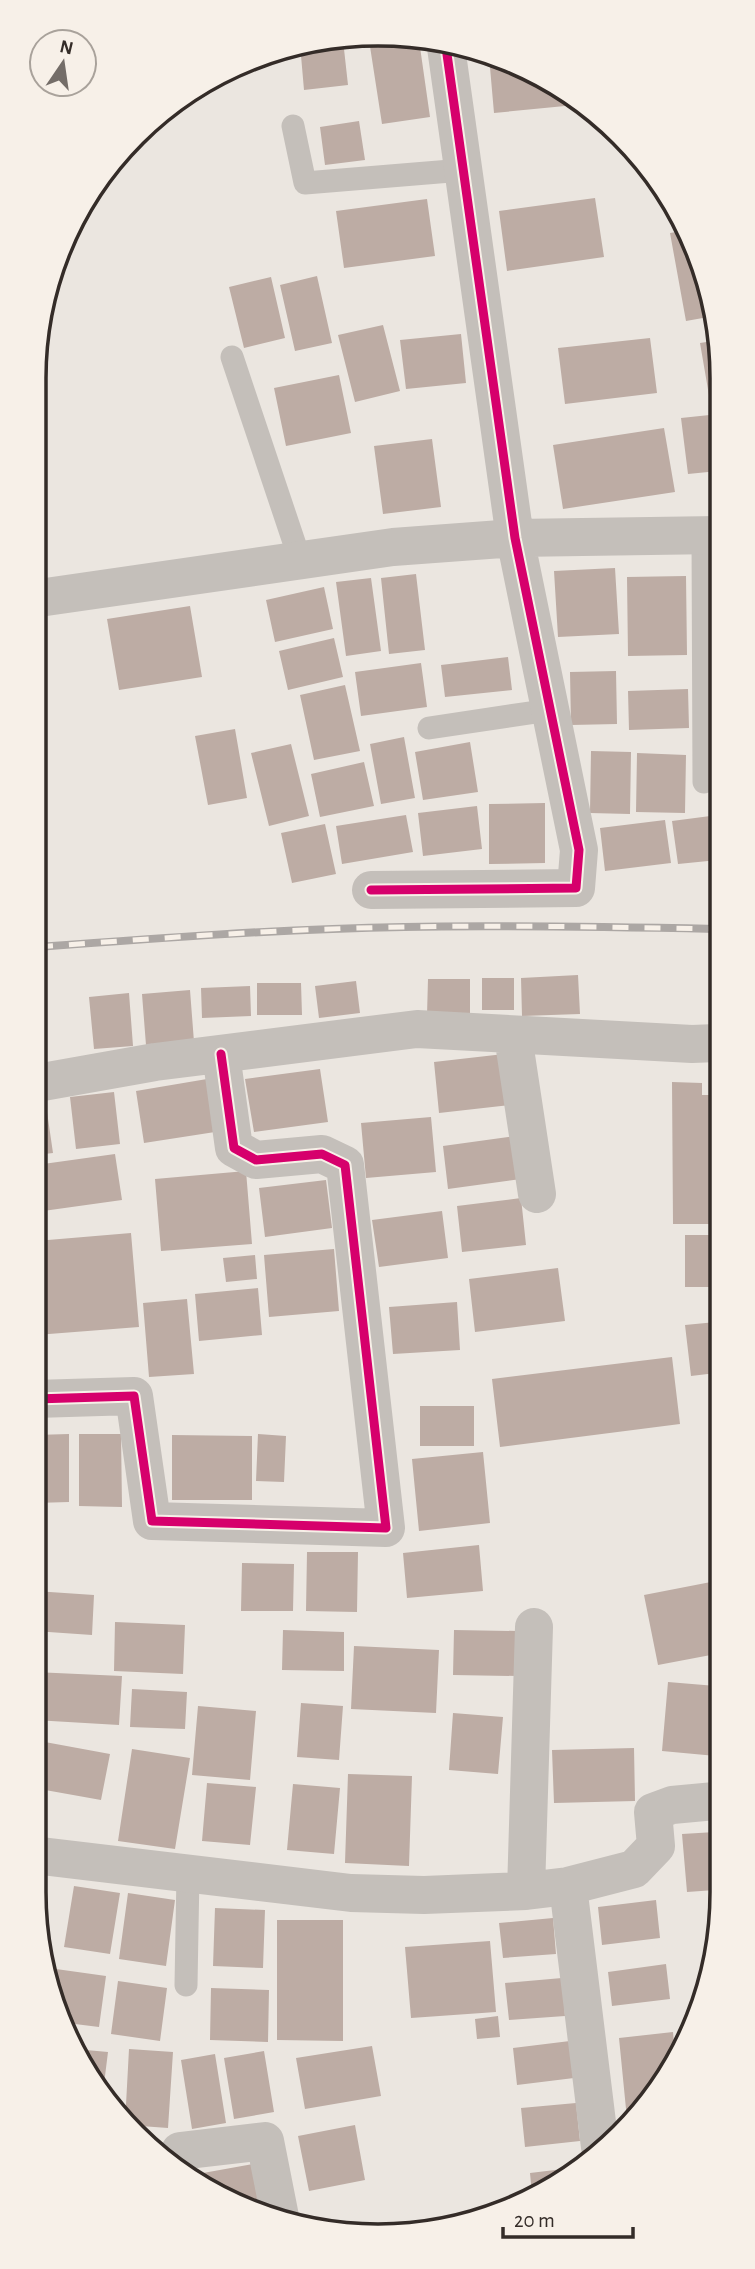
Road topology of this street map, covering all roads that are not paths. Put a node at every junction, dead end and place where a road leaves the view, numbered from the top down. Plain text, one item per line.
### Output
1 (447, 53) edge
2 (293, 127) dead end
3 (463, 170) junction
4 (232, 357) dead end
5 (710, 535) edge
6 (515, 538) junction
7 (300, 560) junction
8 (710, 570) edge
9 (46, 597) edge
10 (550, 710) junction
11 (429, 728) dead end
12 (704, 782) dead end
13 (370, 890) dead end
14 (513, 1036) junction
15 (710, 1043) edge
16 (221, 1054) junction
17 (46, 1081) edge
18 (537, 1194) dead end
19 (46, 1399) edge
20 (534, 1627) dead end
21 (710, 1801) edge
22 (46, 1858) edge
23 (188, 1874) junction
24 (568, 1886) junction
25 (526, 1891) junction
26 (186, 1985) dead end
27 (599, 2138) edge
28 (180, 2151) dead end
29 (278, 2208) edge

1 - 3 street
2 - 3 lane
3 - 6 street
4 - 7 lane
5 - 6 street
6 - 7 street
6 - 10 street
7 - 9 street
8 - 12 lane
10 - 11 lane
10 - 13 street
14 - 15 street
14 - 16 street
14 - 18 street
16 - 17 street
16 - 19 street
20 - 25 street
21 - 24 street
22 - 23 street
23 - 25 street
23 - 26 lane
24 - 25 street
24 - 27 street
28 - 29 street

